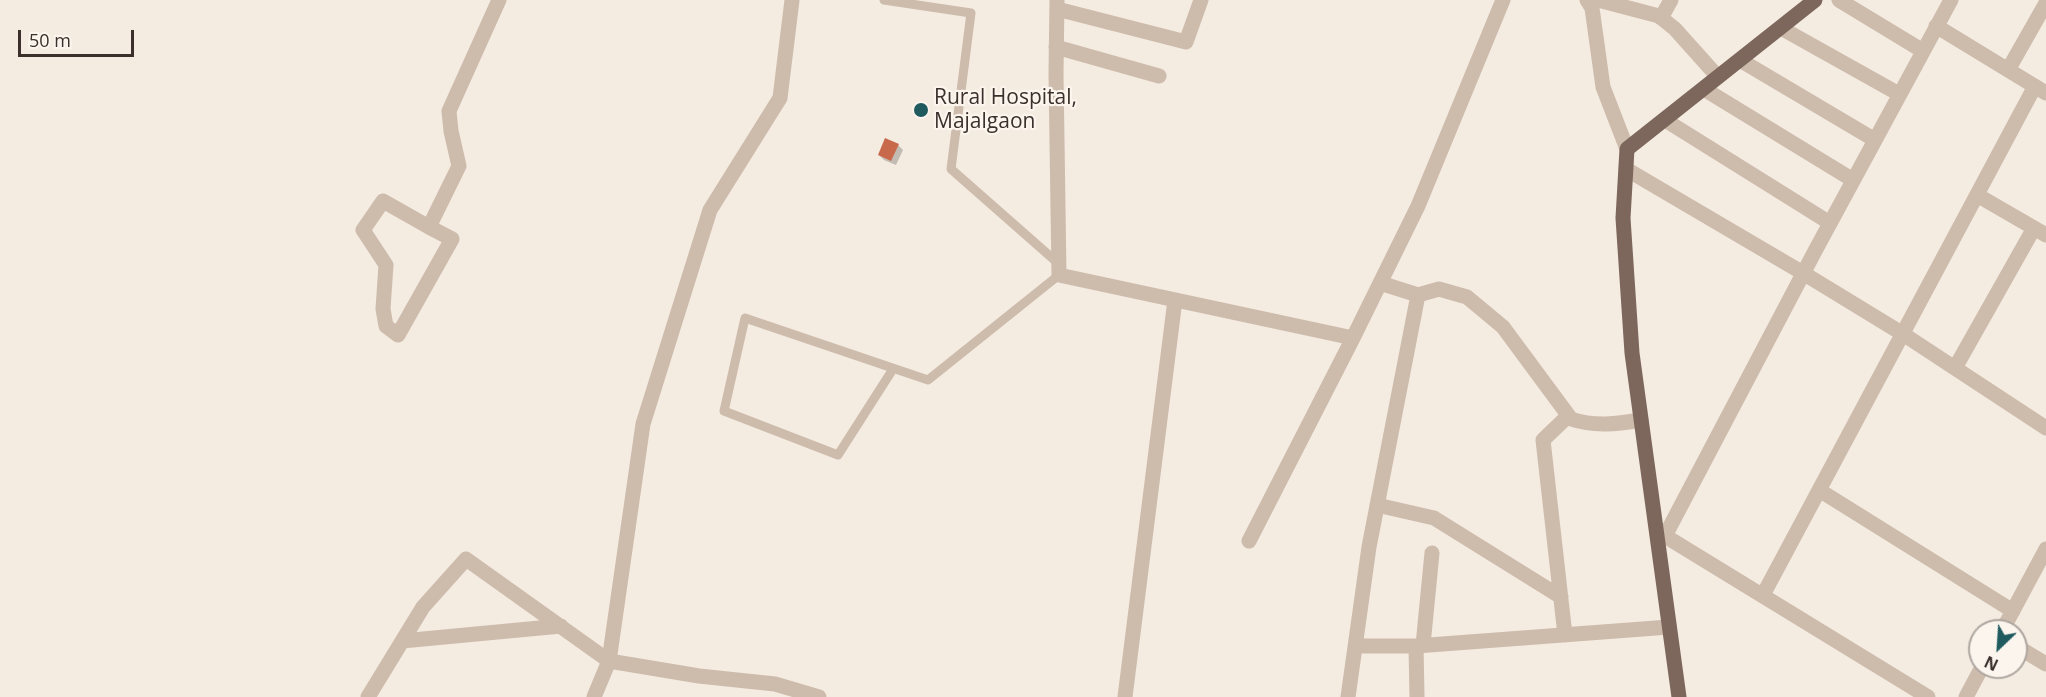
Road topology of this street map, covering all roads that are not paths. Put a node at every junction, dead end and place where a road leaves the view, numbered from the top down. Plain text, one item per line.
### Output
1 (499, 0) edge
2 (792, 0) edge
3 (884, 0) edge
4 (1201, 0) edge
5 (1503, 0) edge
6 (1587, 0) edge
7 (1598, 0) edge
8 (1671, 0) edge
9 (1815, 0) edge
10 (1839, 0) edge
11 (1951, 0) edge
12 (2046, 3) edge
13 (1057, 4) edge
14 (1661, 18) junction
15 (1936, 27) junction
16 (1781, 28) junction
17 (1056, 46) junction
18 (1923, 51) junction
19 (1740, 60) junction
20 (2008, 70) junction
21 (1159, 76) dead end
22 (1718, 77) junction
23 (1704, 89) junction
24 (2040, 90) edge
25 (1899, 94) junction
26 (1665, 120) junction
27 (1875, 140) junction
28 (1627, 149) junction
29 (1626, 169) junction
30 (1853, 180) junction
31 (1977, 195) junction
32 (1830, 223) junction
33 (429, 227) junction
34 (2040, 232) edge
35 (1059, 269) junction
36 (1803, 273) junction
37 (1380, 283) junction
38 (1418, 295) junction
39 (1175, 300) junction
40 (1902, 334) junction
41 (1353, 338) junction
42 (1955, 368) junction
43 (893, 369) junction
44 (1569, 416) junction
45 (1641, 420) junction
46 (2046, 428) edge
47 (1820, 490) junction
48 (1377, 505) junction
49 (1249, 541) dead end
50 (2046, 549) edge
51 (1432, 554) dead end
52 (1763, 596) junction
53 (1561, 597) junction
54 (2013, 611) junction
55 (2009, 619) edge
56 (561, 626) junction
57 (1669, 627) junction
58 (1565, 635) junction
59 (402, 641) junction
60 (1355, 646) junction
61 (1420, 646) junction
62 (2028, 653) edge
63 (609, 661) junction
64 (2046, 664) edge
65 (1976, 679) edge
66 (794, 693) edge
67 (368, 697) edge
68 (592, 697) edge
69 (819, 697) edge
70 (1125, 697) edge
71 (1348, 697) edge
72 (1417, 697) edge
73 (1679, 697) edge
74 (1928, 697) edge
75 (1966, 697) edge

1 - 33 street
2 - 63 street
3 - 35 lane
4 - 13 street
5 - 37 street
6 - 28 street
7 - 14 street
8 - 14 street
9 - 16 main road
10 - 18 street
11 - 15 street
12 - 20 street
13 - 17 street
14 - 22 street
15 - 18 street
15 - 20 street
16 - 19 main road
16 - 25 street
17 - 21 street
17 - 35 street
18 - 25 street
19 - 22 main road
19 - 27 street
20 - 24 street
22 - 23 main road
23 - 26 main road
23 - 30 street
24 - 31 street
25 - 27 street
26 - 28 main road
26 - 32 street
27 - 30 street
28 - 29 main road
29 - 36 street
29 - 45 main road
30 - 32 street
31 - 34 street
31 - 40 street
32 - 36 street
33 - 33 street
34 - 42 street
35 - 39 street
35 - 43 lane
36 - 40 street
36 - 52 street
37 - 38 street
37 - 41 street
38 - 44 street
38 - 48 street
39 - 41 street
39 - 70 street
40 - 42 street
40 - 47 street
41 - 49 street
42 - 46 street
43 - 43 lane
44 - 45 street
44 - 53 street
45 - 57 main road
47 - 52 street
47 - 54 street
48 - 53 street
48 - 60 street
50 - 54 street
51 - 61 street
52 - 74 street
53 - 58 street
54 - 55 street
56 - 59 street
56 - 59 street
56 - 63 street
57 - 58 street
57 - 73 main road
58 - 61 street
59 - 67 street
60 - 61 street
60 - 71 street
61 - 72 street
62 - 64 street
63 - 66 street
63 - 68 street
65 - 75 street
66 - 69 street

